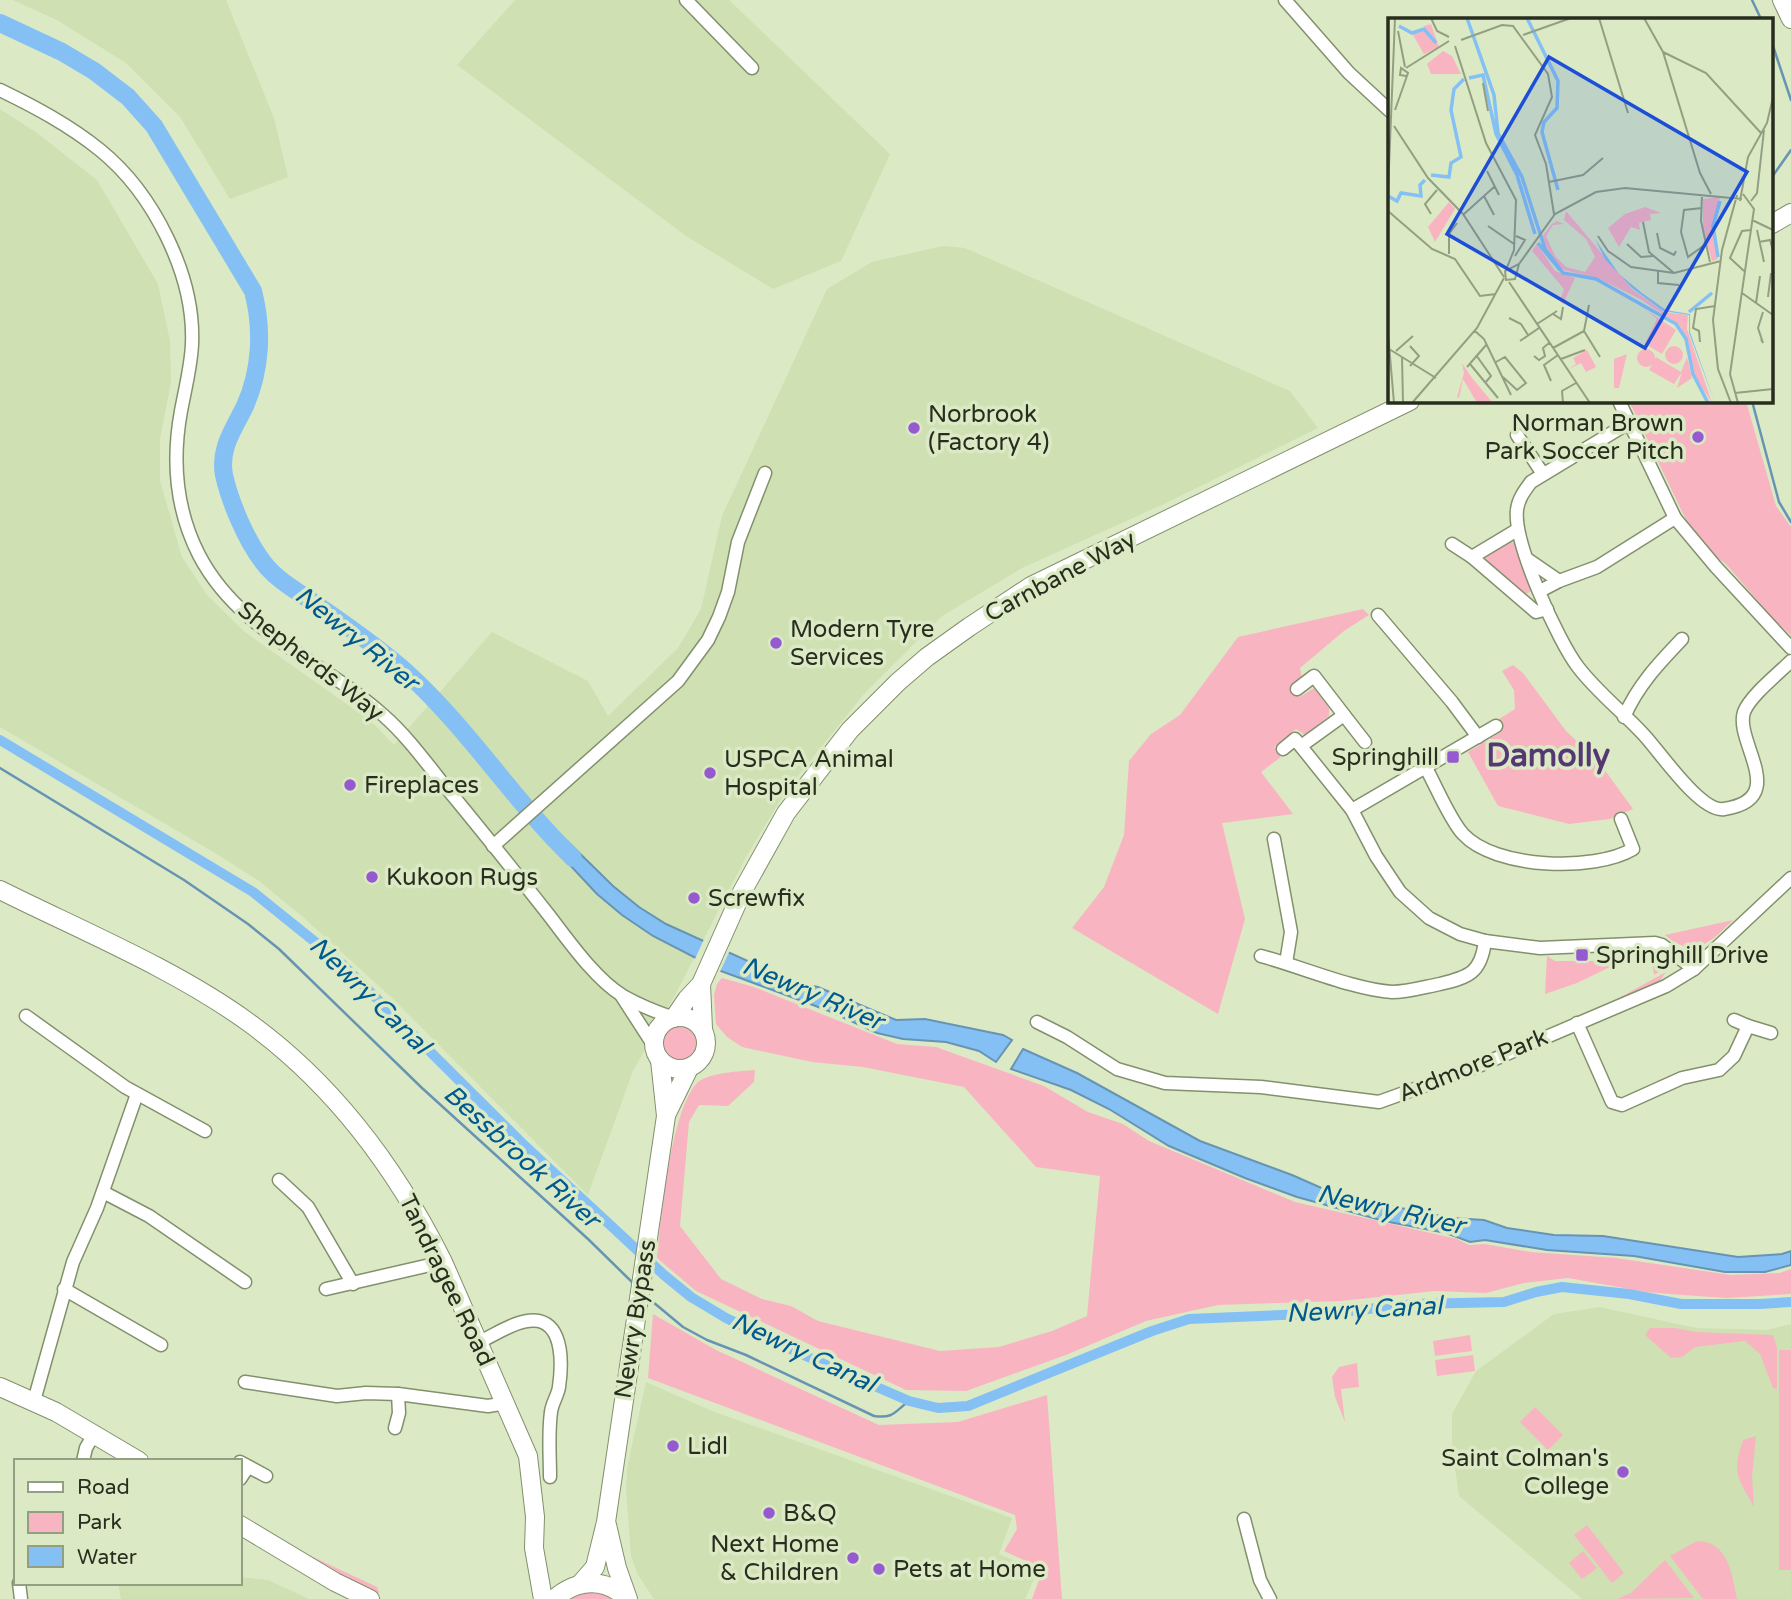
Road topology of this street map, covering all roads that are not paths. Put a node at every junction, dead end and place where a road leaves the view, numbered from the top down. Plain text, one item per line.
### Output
1 (686, 0) edge
2 (1285, 0) edge
3 (1782, 0) edge
4 (1791, 19) edge
5 (752, 68) dead end
6 (0, 90) edge
7 (1388, 109) edge
8 (1408, 402) edge
9 (1620, 402) edge
10 (1630, 422) junction
11 (1517, 435) dead end
12 (765, 474) dead end
13 (1543, 474) junction
14 (1675, 518) junction
15 (1517, 530) junction
16 (1452, 544) dead end
17 (1472, 557) junction
18 (1527, 559) junction
19 (1559, 581) junction
20 (1540, 591) junction
21 (1547, 609) junction
22 (1378, 615) dead end
23 (1682, 639) dead end
24 (1791, 648) edge
25 (1791, 662) edge
26 (1297, 689) dead end
27 (1344, 715) junction
28 (1624, 717) junction
29 (1496, 726) dead end
30 (1478, 737) junction
31 (1365, 742) dead end
32 (1301, 746) junction
33 (1283, 749) dead end
34 (1426, 768) junction
35 (1352, 810) junction
36 (1621, 819) dead end
37 (1274, 839) dead end
38 (494, 846) junction
39 (1791, 878) edge
40 (0, 890) edge
41 (1485, 941) junction
42 (1261, 957) dead end
43 (1286, 963) junction
44 (1694, 969) junction
45 (704, 979) junction
46 (621, 995) junction
47 (26, 1016) dead end
48 (674, 1018) junction
49 (1734, 1020) dead end
50 (1037, 1022) dead end
51 (1577, 1023) junction
52 (1748, 1026) junction
53 (703, 1029) junction
54 (1771, 1033) dead end
55 (657, 1053) junction
56 (689, 1068) junction
57 (137, 1094) junction
58 (666, 1116) junction
59 (205, 1131) dead end
60 (279, 1180) dead end
61 (103, 1192) junction
62 (443, 1262) junction
63 (245, 1282) dead end
64 (353, 1283) junction
65 (326, 1289) dead end
66 (64, 1290) junction
67 (479, 1342) junction
68 (161, 1345) dead end
69 (245, 1382) dead end
70 (0, 1387) edge
71 (398, 1394) junction
72 (34, 1401) junction
73 (506, 1403) junction
74 (395, 1428) dead end
75 (94, 1434) junction
76 (83, 1459) edge
77 (136, 1459) edge
78 (244, 1465) edge
79 (266, 1476) dead end
80 (550, 1477) dead end
81 (1244, 1519) dead end
82 (606, 1522) junction
83 (242, 1526) edge
84 (540, 1578) junction
85 (582, 1583) junction
86 (559, 1595) edge
87 (370, 1599) edge
88 (543, 1599) edge
89 (628, 1599) edge
90 (1270, 1599) edge

1 - 5 street
2 - 7 street
3 - 4 highway
6 - 38 street, Shepherds Way
8 - 45 highway, Carnbane Way
9 - 10 street
10 - 13 street
10 - 14 street
11 - 13 street
12 - 38 street
13 - 15 street
14 - 19 street
14 - 24 street
15 - 17 street
15 - 18 street
16 - 17 street
17 - 21 street
18 - 19 street
18 - 20 street
19 - 20 street
20 - 21 street
21 - 28 street
22 - 30 street
23 - 28 street
25 - 28 street
26 - 27 street
27 - 31 street
27 - 32 street
29 - 30 street
30 - 34 street
32 - 33 street
32 - 35 street
34 - 35 street
34 - 36 street
35 - 41 street
37 - 43 street
38 - 46 street, Shepherds Way
39 - 44 street, Ardmore Park
40 - 62 highway, Tandragee Road
41 - 43 street
41 - 44 street
42 - 43 street
44 - 51 street, Ardmore Park
45 - 48 highway
45 - 53 highway
46 - 48 street, Shepherds Way
46 - 55 street, Shepherds Way
47 - 57 street
48 - 53 highway
48 - 55 highway
49 - 52 street
50 - 51 street, Ardmore Park
51 - 52 street
52 - 54 street
53 - 56 highway
55 - 56 highway
55 - 58 highway
56 - 58 highway
57 - 59 street
57 - 61 street
58 - 82 highway, Newry Bypass
60 - 64 street
61 - 63 street
61 - 66 street
62 - 64 street
62 - 67 highway, Tandragee Road
64 - 65 street
66 - 68 street
66 - 72 street
67 - 73 highway, Tandragee Road
67 - 80 street
69 - 71 street
70 - 72 highway
71 - 73 street
71 - 74 street
72 - 75 highway
73 - 84 highway, Tandragee Road
75 - 76 street
75 - 77 highway
78 - 79 street
81 - 90 street
82 - 85 highway, Newry Bypass
82 - 89 highway
83 - 87 highway
84 - 86 highway
84 - 88 highway, Tandragee Road
85 - 86 highway
85 - 89 highway

